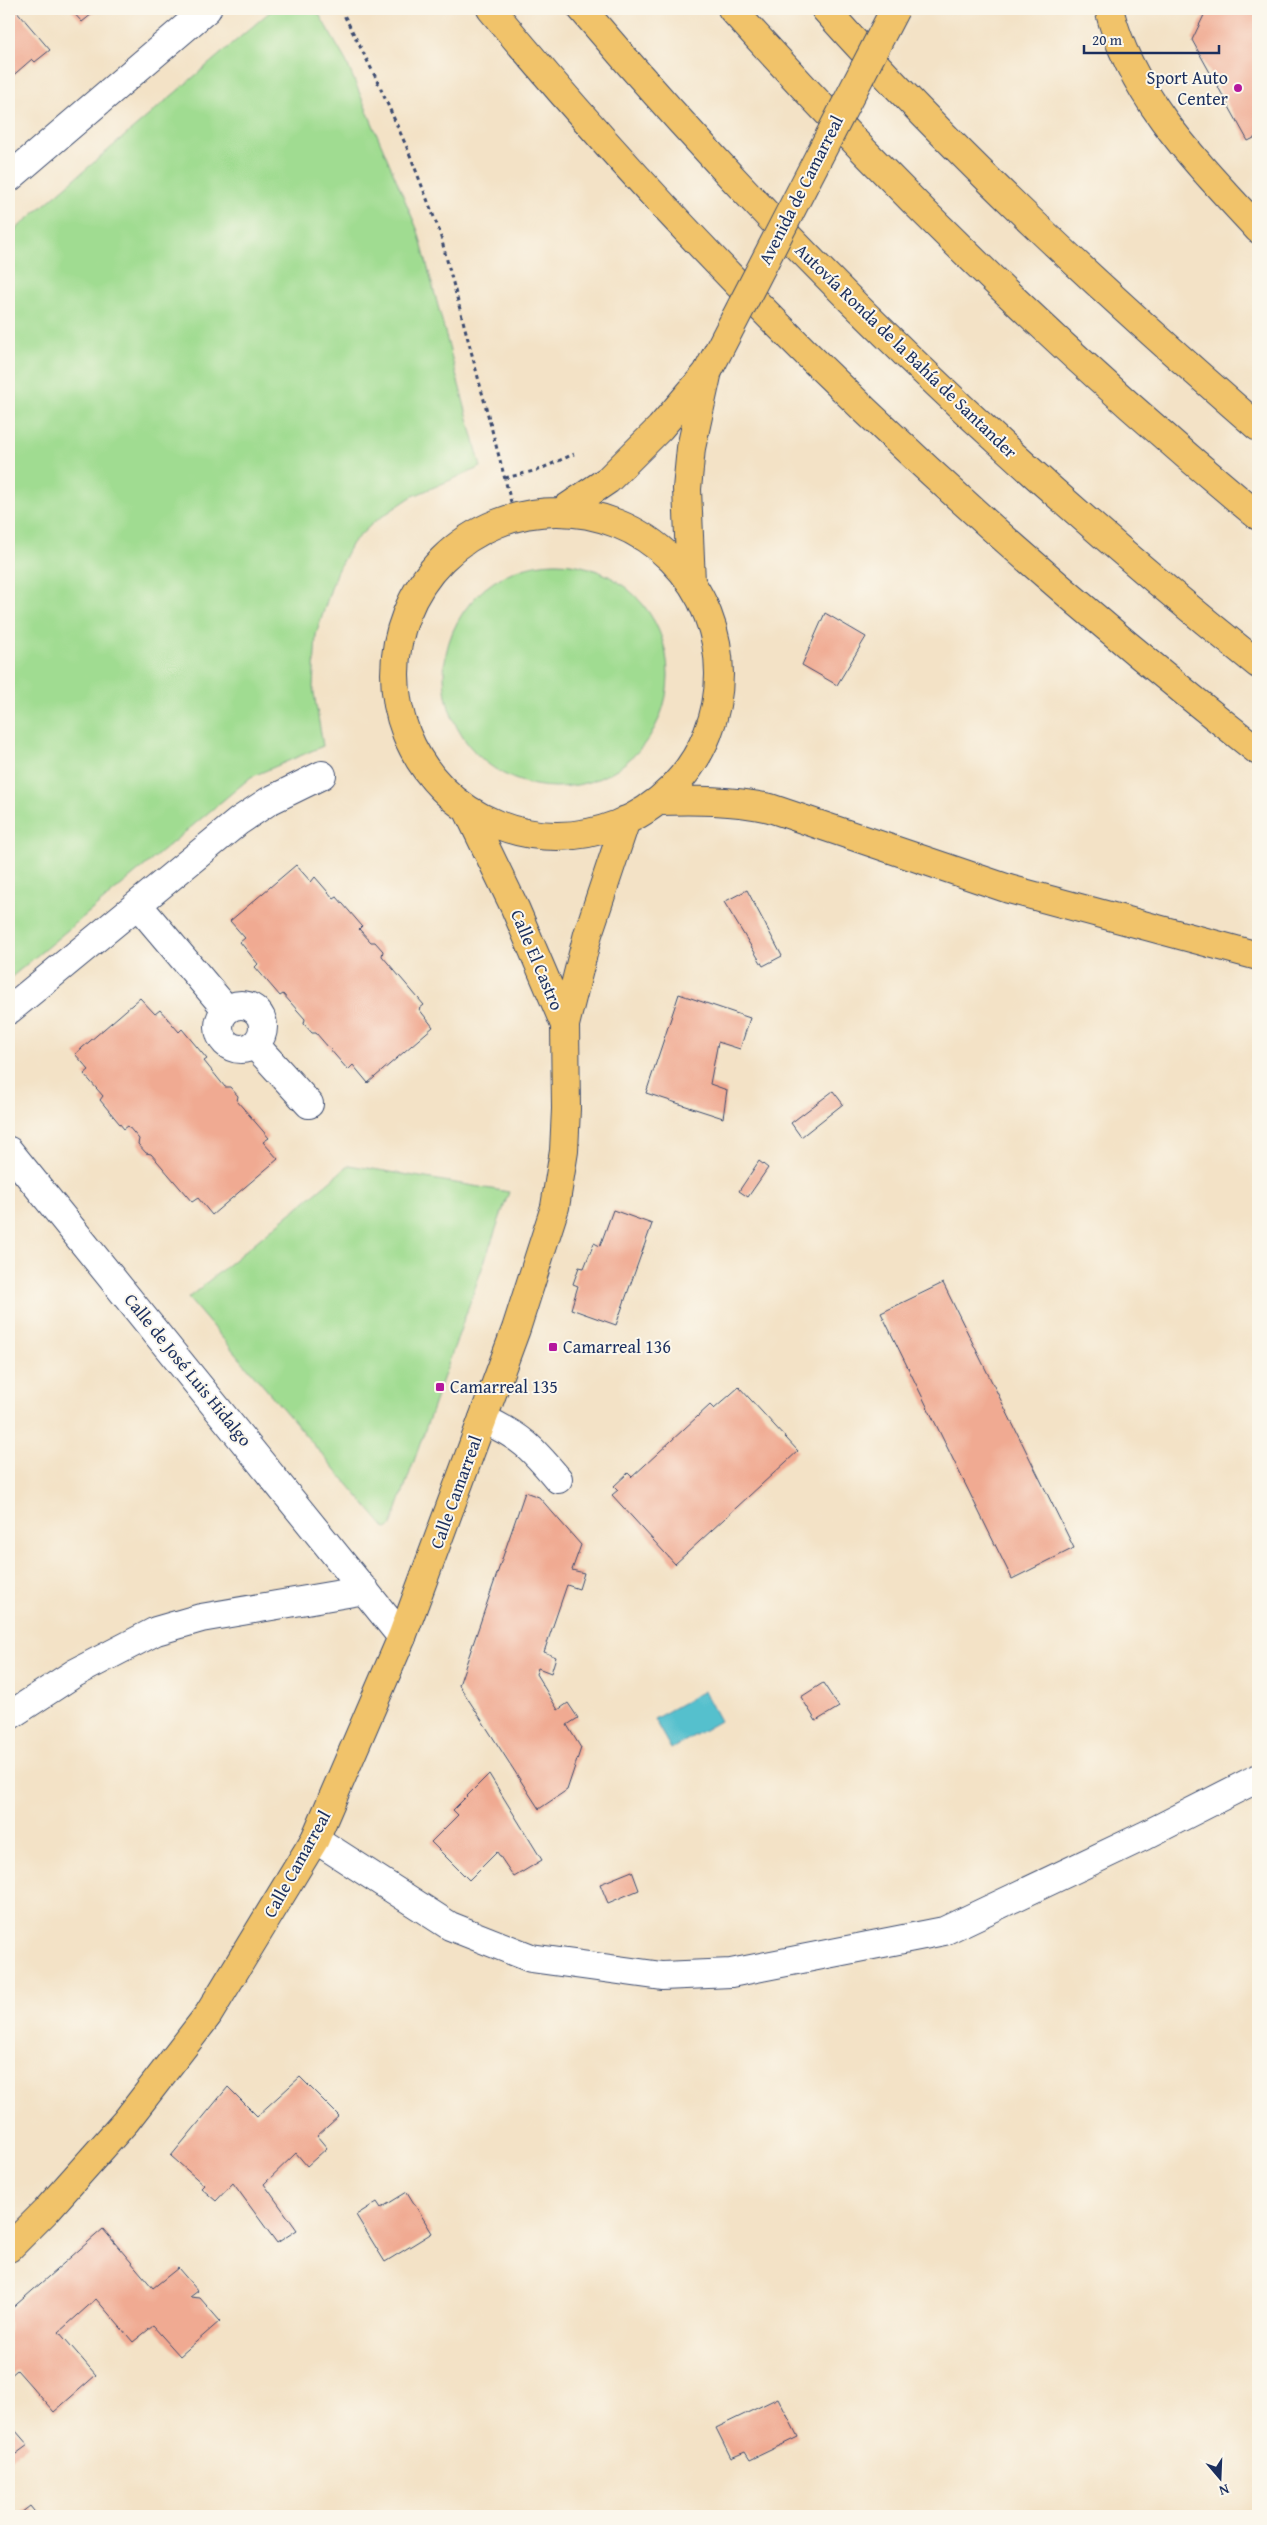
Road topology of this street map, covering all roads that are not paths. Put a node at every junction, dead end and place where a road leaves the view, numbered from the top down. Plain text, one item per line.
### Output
1 (207, 9) edge
2 (491, 9) edge
3 (582, 9) edge
4 (732, 9) edge
5 (825, 9) edge
6 (895, 9) edge
7 (1109, 9) edge
8 (9, 178) edge
9 (1258, 229) edge
10 (708, 371) junction
11 (1258, 427) edge
12 (565, 509) junction
13 (1258, 516) edge
14 (691, 582) junction
15 (1258, 664) edge
16 (1258, 751) edge
17 (322, 775) dead end
18 (658, 801) junction
19 (468, 811) junction
20 (626, 820) junction
21 (138, 905) junction
22 (1258, 956) edge
23 (9, 1010) edge
24 (565, 1025) junction
25 (309, 1104) dead end
26 (9, 1151) edge
27 (483, 1419) junction
28 (558, 1479) dead end
29 (365, 1590) junction
30 (402, 1637) junction
31 (9, 1716) edge
32 (1258, 1778) edge
33 (315, 1839) junction
34 (9, 2248) edge

1 - 8 street
2 - 16 highway
3 - 15 highway, Autovía Ronda de la Bahía de Santander
4 - 13 highway
5 - 11 highway
6 - 10 highway, Avenida de Camarreal, bridge
7 - 9 highway
10 - 12 highway, Avenida de Camarreal
10 - 14 highway, Avenida de Camarreal
12 - 14 highway
12 - 19 highway
14 - 18 highway
17 - 21 street
18 - 20 highway
18 - 22 highway
19 - 20 highway
19 - 24 highway, Calle El Castro
20 - 24 highway, Calle El Castro
21 - 23 street
21 - 25 street
24 - 27 highway, Calle Camarreal
26 - 29 street, Calle de José Luis Hidalgo
27 - 28 street, Calle Camarreal
27 - 30 highway, Calle Camarreal
29 - 30 street, Calle de José Luis Hidalgo
29 - 31 street
30 - 33 highway, Calle Camarreal
32 - 33 street
33 - 34 highway, Calle Camarreal

